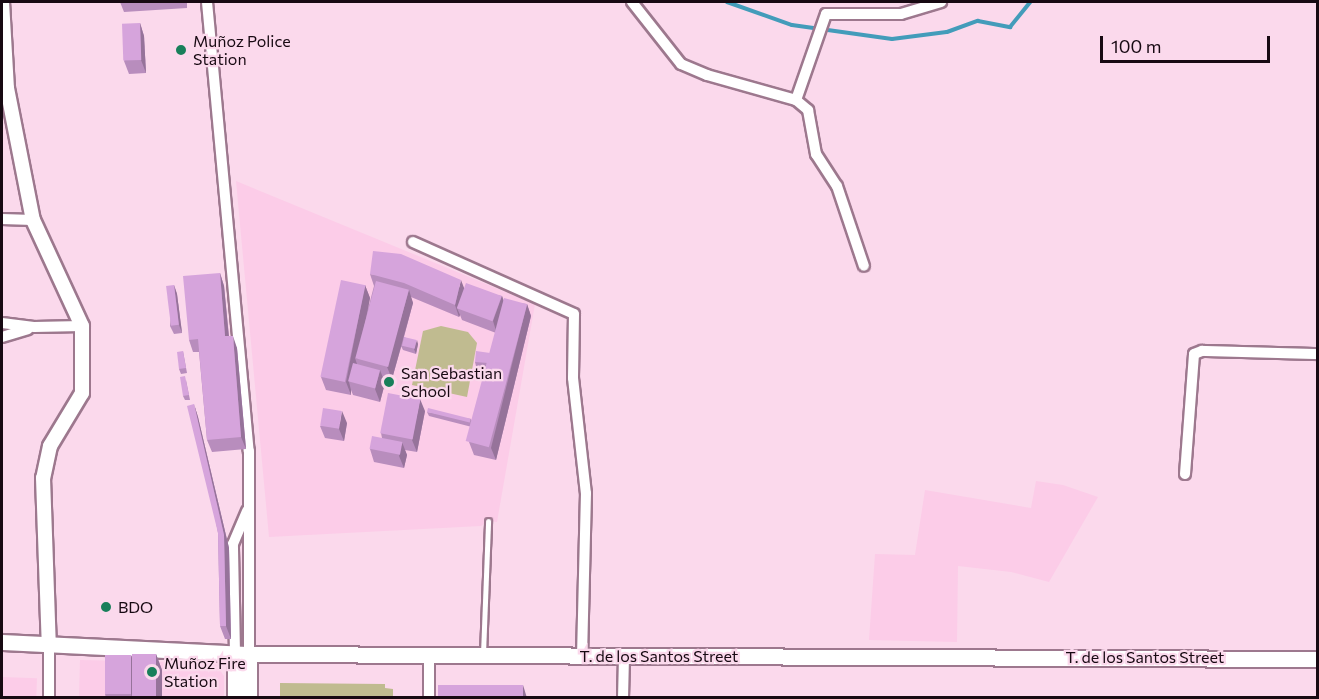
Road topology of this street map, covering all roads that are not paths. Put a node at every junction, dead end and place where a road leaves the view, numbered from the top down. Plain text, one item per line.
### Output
1 (2, 2) edge
2 (207, 2) edge
3 (632, 2) edge
4 (940, 2) edge
5 (796, 100) junction
6 (2, 219) edge
7 (33, 220) junction
8 (413, 242) dead end
9 (864, 266) dead end
10 (2, 323) edge
11 (82, 326) junction
12 (34, 327) junction
13 (2, 337) edge
14 (1317, 354) edge
15 (1185, 474) dead end
16 (250, 505) junction
17 (489, 521) dead end
18 (2, 642) edge
19 (49, 646) junction
20 (242, 653) junction
21 (429, 655) junction
22 (483, 656) junction
23 (582, 656) junction
24 (624, 656) junction
25 (1317, 659) edge
26 (49, 698) edge
27 (234, 698) edge
28 (249, 698) edge
29 (429, 698) edge
30 (623, 698) edge

1 - 7 street
2 - 16 street
3 - 5 street
4 - 5 street
5 - 9 street
6 - 7 street
7 - 11 street
8 - 23 street
10 - 12 street
11 - 12 street
11 - 19 street
12 - 13 street
14 - 15 street
16 - 20 street
16 - 20 street
17 - 22 lane
18 - 19 main road, T. de los Santos Street
19 - 20 main road, T. de los Santos Street
19 - 26 street
20 - 21 main road, T. de los Santos Street
20 - 27 main road
20 - 28 main road
21 - 22 main road, T. de los Santos Street
21 - 29 street
22 - 23 main road, T. de los Santos Street
23 - 24 main road, T. de los Santos Street
24 - 25 main road, T. de los Santos Street
24 - 30 street

